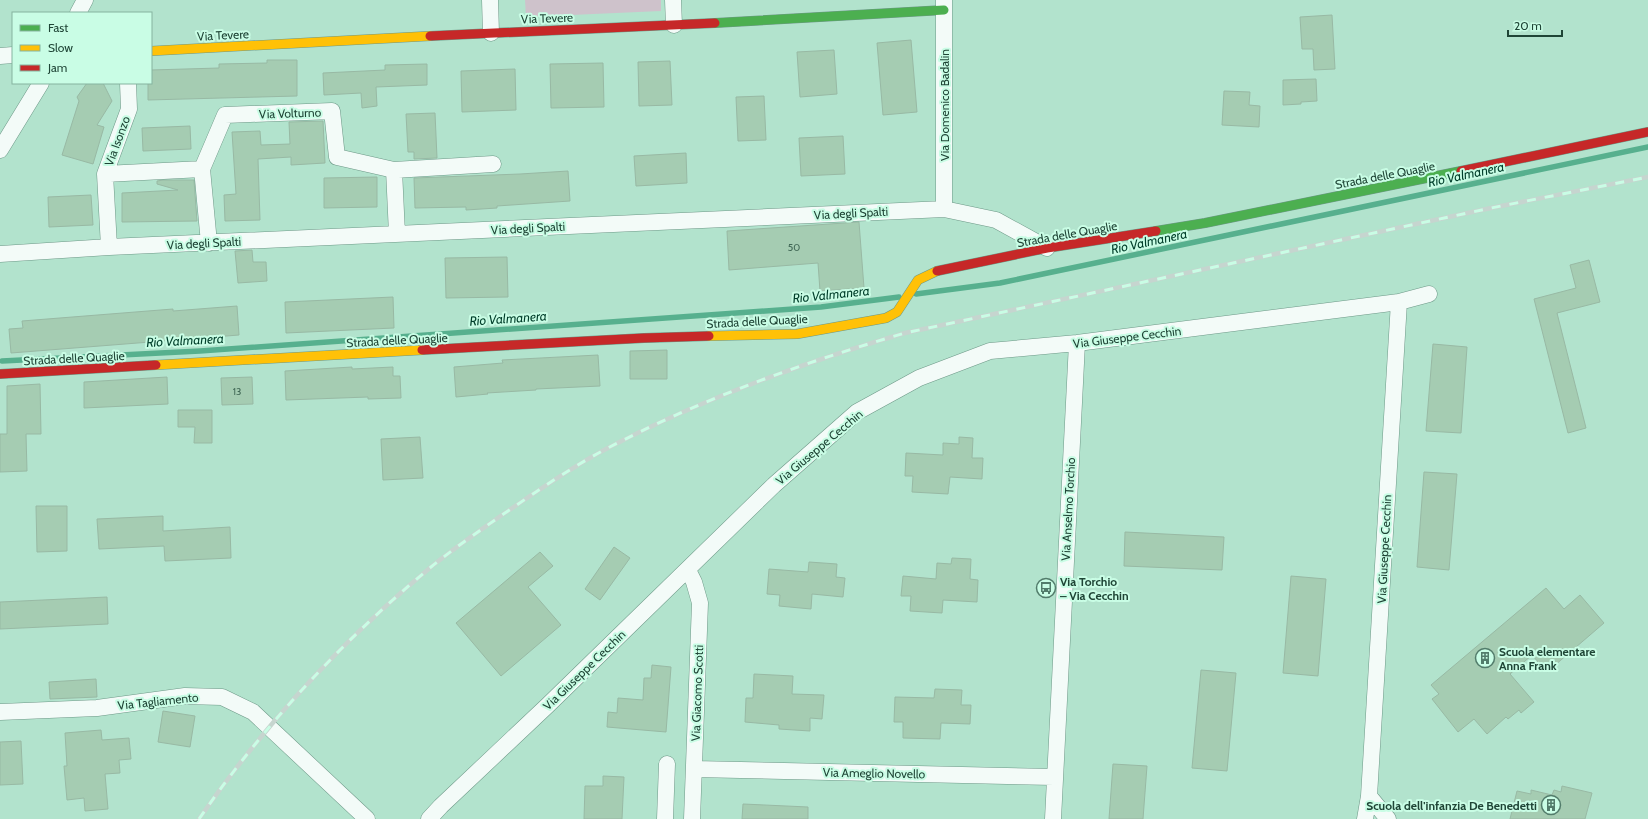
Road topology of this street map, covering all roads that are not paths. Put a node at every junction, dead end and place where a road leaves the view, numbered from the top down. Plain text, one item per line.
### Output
1 (85, 0) edge
2 (490, 0) edge
3 (673, 0) edge
4 (944, 5) edge
5 (79, 12) edge
6 (674, 25) junction
7 (491, 33) junction
8 (152, 51) edge
9 (12, 55) edge
10 (0, 56) edge
11 (40, 84) edge
12 (128, 84) edge
13 (1648, 132) edge
14 (0, 150) edge
15 (493, 164) dead end
16 (202, 169) junction
17 (394, 170) junction
18 (105, 174) junction
19 (944, 209) junction
20 (397, 234) junction
21 (209, 243) junction
22 (109, 247) junction
23 (1047, 248) junction
24 (0, 254) edge
25 (1429, 294) dead end
26 (1399, 302) junction
27 (1077, 343) junction
28 (0, 374) edge
29 (688, 570) junction
30 (0, 712) edge
31 (668, 764) dead end
32 (694, 769) junction
33 (1054, 777) junction
34 (1369, 796) junction
35 (367, 819) edge
36 (429, 819) edge
37 (665, 819) edge
38 (692, 819) edge
39 (1052, 819) edge
40 (1365, 819) edge
41 (1388, 819) edge

1 - 5 street
2 - 7 street
3 - 6 street
4 - 6 street, Via Tevere
4 - 19 street, Via Domenico Badalin
6 - 7 street, Via Tevere
7 - 8 street, Via Tevere
9 - 10 street
11 - 14 street
12 - 18 street, Via Isonzo
13 - 23 street, Strada delle Quaglie
15 - 17 street, Via Volturno
16 - 17 street, Via Volturno
16 - 18 street
16 - 21 street
17 - 20 street
18 - 22 street, Via Isonzo
19 - 20 street, Via degli Spalti
19 - 23 street, Via degli Spalti
20 - 21 street, Via degli Spalti
21 - 22 street, Via degli Spalti
22 - 24 street, Via degli Spalti
23 - 28 street, Strada delle Quaglie
25 - 26 street, Via Giuseppe Cecchin
26 - 27 street, Via Giuseppe Cecchin
26 - 34 street, Via Giuseppe Cecchin
27 - 29 street, Via Giuseppe Cecchin
27 - 33 street, Via Anselmo Torchio
29 - 32 street, Via Giacomo Scotti
29 - 36 street, Via Giuseppe Cecchin
30 - 35 street, Via Tagliamento
31 - 37 street
32 - 33 street, Via Ameglio Novello
32 - 38 street, Via Giacomo Scotti
33 - 39 street, Via Anselmo Torchio
34 - 40 street, Via Giuseppe Cecchin
34 - 41 street

